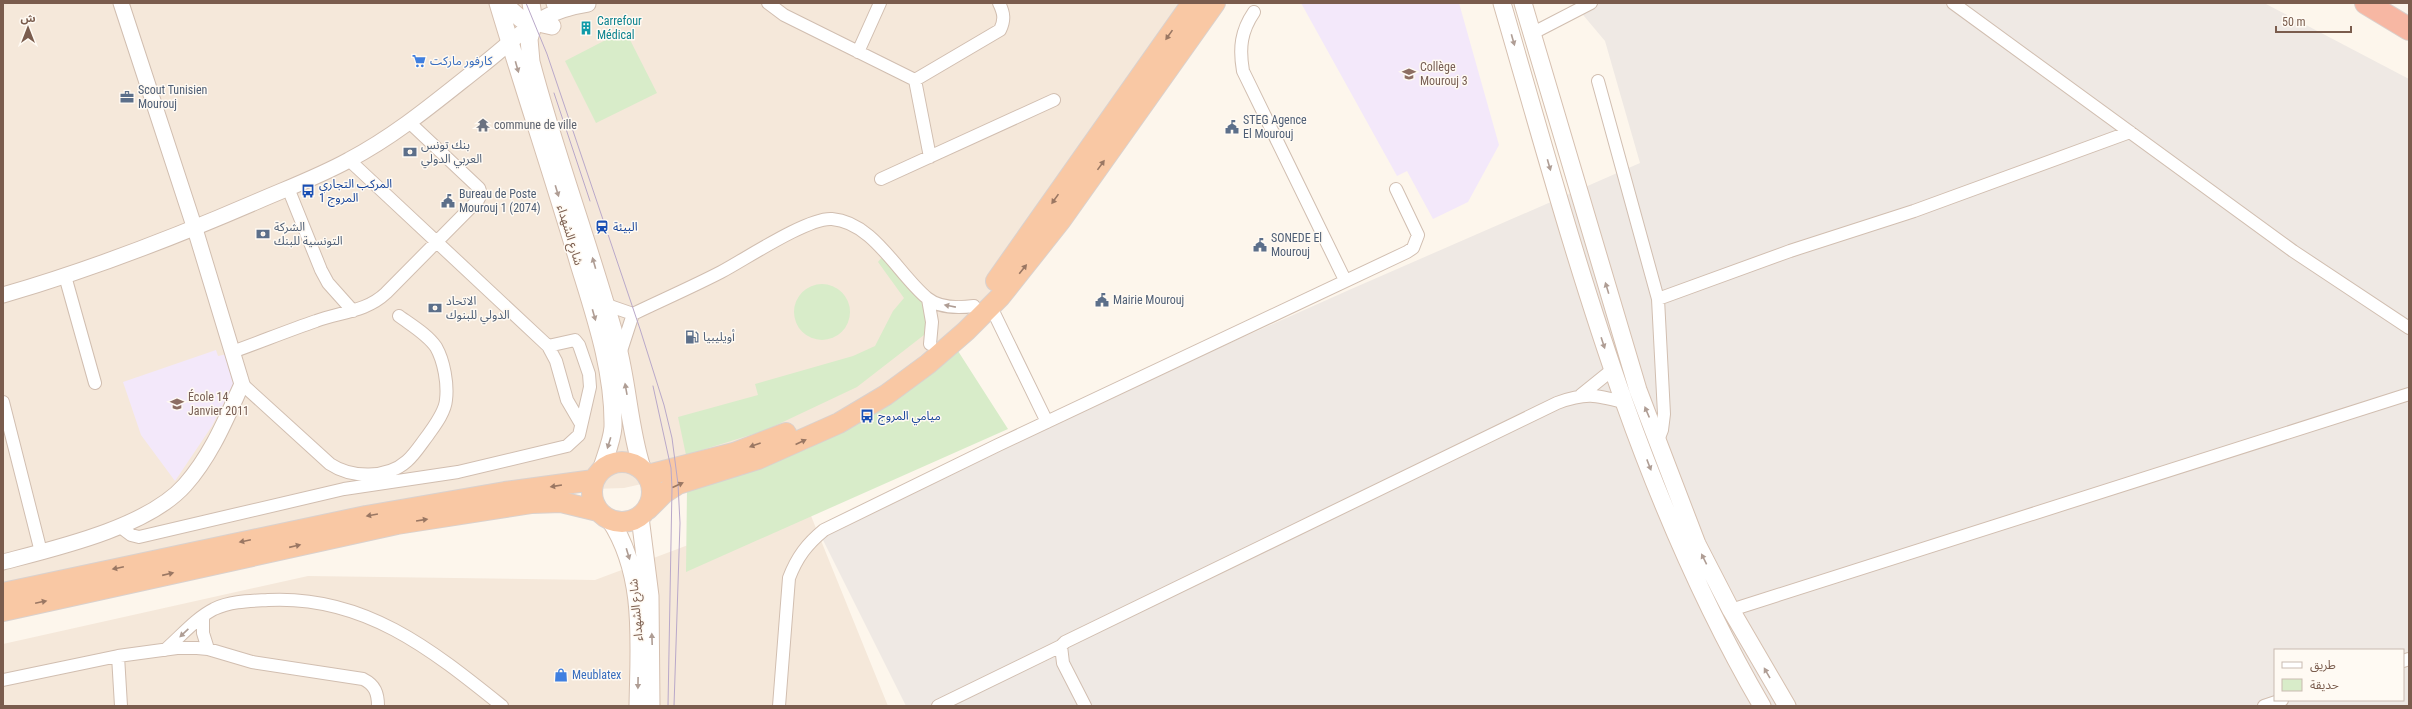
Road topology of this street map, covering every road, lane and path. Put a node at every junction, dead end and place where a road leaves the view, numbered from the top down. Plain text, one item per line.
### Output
1 (121, 3) edge
2 (498, 3) edge
3 (503, 3) edge
4 (531, 3) edge
5 (768, 3) edge
6 (880, 3) edge
7 (1192, 3) edge
8 (1215, 3) edge
9 (1502, 3) edge
10 (1523, 3) edge
11 (1591, 3) edge
12 (1953, 3) edge
13 (2366, 3) edge
14 (589, 4) edge
15 (1002, 4) edge
16 (561, 5) edge
17 (1254, 12) dead end
18 (534, 22) junction
19 (552, 26) junction
20 (2409, 30) edge
21 (1533, 33) junction
22 (529, 39) junction
23 (508, 46) junction
24 (858, 52) junction
25 (915, 80) junction
26 (1598, 81) dead end
27 (1054, 100) dead end
28 (409, 122) junction
29 (2130, 132) junction
30 (930, 157) junction
31 (349, 160) junction
32 (881, 179) dead end
33 (288, 188) junction
34 (1396, 189) dead end
35 (195, 229) junction
36 (437, 243) junction
37 (65, 276) junction
38 (1345, 280) junction
39 (3, 295) edge
40 (928, 299) junction
41 (1658, 299) junction
42 (607, 305) junction
43 (982, 307) junction
44 (353, 311) junction
45 (633, 314) junction
46 (399, 316) dead end
47 (2409, 328) edge
48 (930, 344) junction
49 (548, 346) junction
50 (232, 352) junction
51 (620, 354) junction
52 (1612, 370) junction
53 (95, 383) dead end
54 (242, 384) junction
55 (2409, 394) edge
56 (1581, 395) junction
57 (3, 402) edge
58 (1626, 403) junction
59 (1047, 422) junction
60 (581, 424) junction
61 (1658, 440) junction
62 (406, 461) junction
63 (645, 472) junction
64 (597, 475) junction
65 (377, 478) junction
66 (409, 479) junction
67 (644, 513) junction
68 (604, 515) junction
69 (119, 526) junction
70 (41, 552) junction
71 (3, 562) edge
72 (3, 593) edge
73 (1731, 610) junction
74 (3, 611) edge
75 (203, 616) junction
76 (1061, 646) junction
77 (208, 649) junction
78 (165, 650) junction
79 (118, 656) junction
80 (3, 680) edge
81 (2279, 701) edge
82 (121, 706) edge
83 (378, 706) edge
84 (502, 706) edge
85 (638, 706) edge
86 (652, 706) edge
87 (779, 706) edge
88 (938, 706) edge
89 (1085, 706) edge
90 (1762, 706) edge
91 (1787, 706) edge
92 (2264, 706) edge

1 - 35 street
2 - 23 main road, شارع الشهداء
3 - 18 main road
4 - 18 main road, شارع الشهداء
5 - 24 street
6 - 24 street
7 -> 43 highway
43 -> 8 highway
9 -> 52 main road
10 - 21 main road
11 - 21 street
12 - 29 street
13 - 20 highway
14 - 16 street
14 - 19 street
15 - 25 street
16 - 18 street
17 - 38 street
18 - 19 main road
18 - 22 main road, شارع الشهداء
18 - 23 street
19 - 22 street
61 -> 21 main road
22 - 23 street
42 -> 22 main road, شارع الشهداء
23 - 28 street
23 -> 64 main road, شارع الشهداء
24 - 25 street
25 - 30 street
26 - 41 street
27 - 30 street
28 - 31 street
28 - 36 street
29 - 41 street
29 - 47 street
30 - 32 street
31 - 33 street
31 - 36 street
33 - 35 street
33 - 44 street
34 - 38 street
35 - 37 street
35 - 50 street
36 - 44 street
36 - 49 street
37 - 39 street
37 - 53 street
38 - 59 street
43 -> 40 street
40 - 45 street
40 - 48 street
41 - 61 street
42 - 45 street
42 - 51 main road, شارع الشهداء
43 - 48 highway
43 - 59 street
67 -> 43 highway
44 - 50 street
45 - 51 street
46 - 62 street
48 -> 63 highway
49 - 60 street
49 - 60 street
50 - 54 street
63 -> 51 main road, شارع الشهداء
52 - 56 street
52 - 58 main road
54 - 65 street
54 - 69 street
55 - 73 street
56 - 58 street
56 - 76 street
57 - 70 street
58 -> 90 main road
59 - 87 street
60 - 66 street
73 -> 61 main road
62 - 65 street
62 - 66 street
63 - 64 highway
63 - 67 highway
64 - 68 highway
64 -> 72 highway
65 - 66 street
65 - 69 street
67 - 68 highway
86 -> 67 main road, شارع الشهداء
74 -> 68 highway
68 -> 85 main road, شارع الشهداء
69 - 70 street
70 - 71 street
91 -> 73 main road
75 - 77 street
75 -> 78 street
75 - 84 street
76 - 88 street
76 - 89 street
77 - 78 street
77 - 83 street
78 - 79 street
79 - 80 street
79 - 82 street
81 - 92 street

